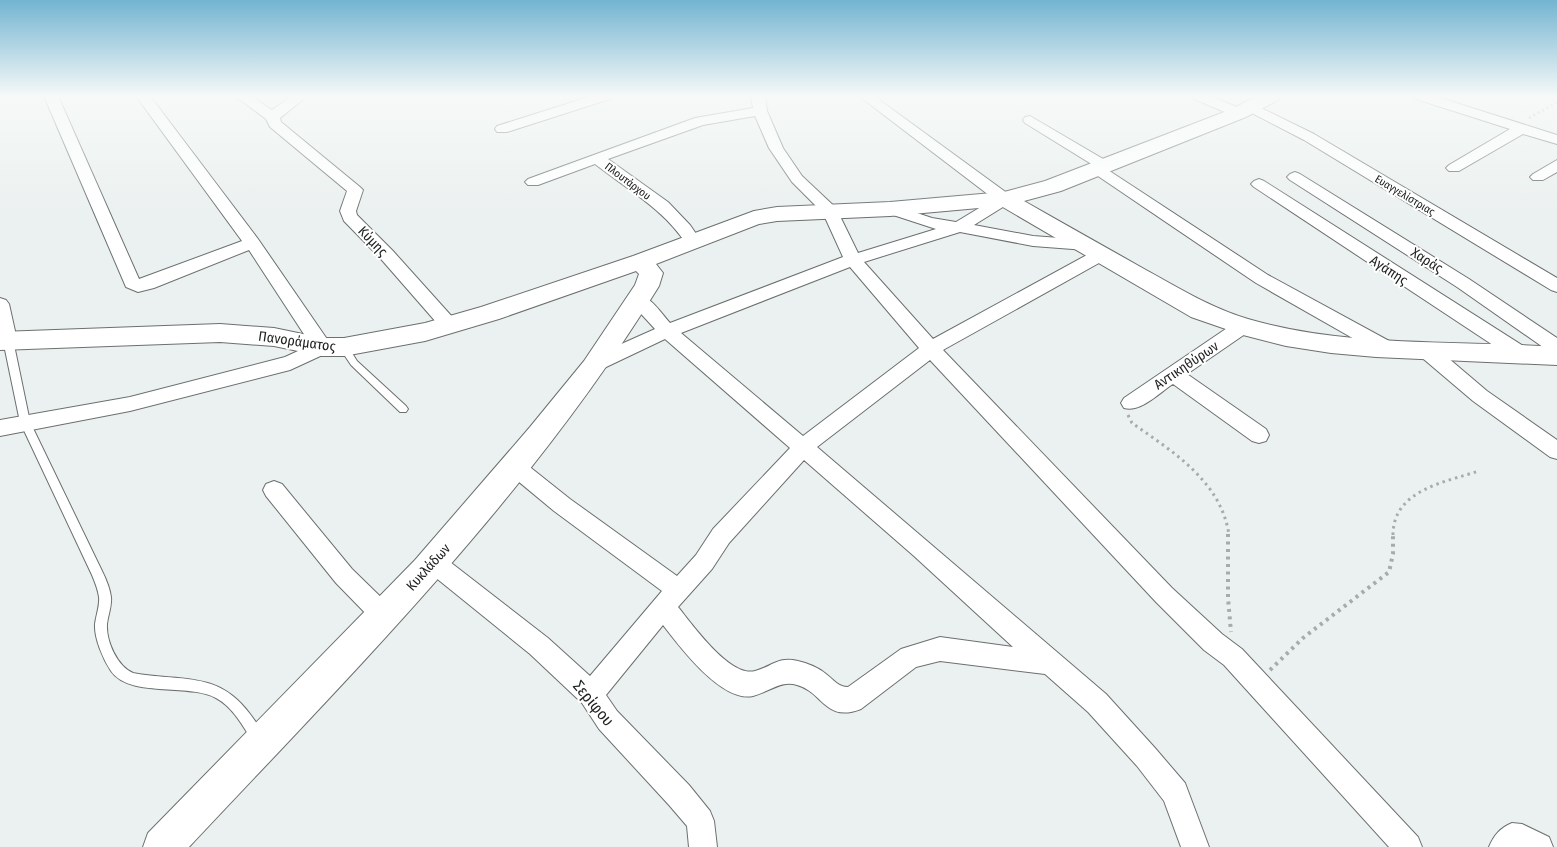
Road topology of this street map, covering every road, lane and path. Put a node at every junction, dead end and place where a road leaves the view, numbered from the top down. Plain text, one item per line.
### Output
1 (68, 136) edge
2 (172, 136) edge
3 (289, 136) edge
4 (661, 136) edge
5 (772, 136) edge
6 (919, 136) edge
7 (1053, 136) edge
8 (1182, 136) edge
9 (1306, 136) edge
10 (1505, 136) edge
11 (1544, 136) edge
12 (1557, 140) edge
13 (597, 158) junction
14 (1557, 165) edge
15 (1101, 168) junction
16 (1454, 168) dead end
17 (1295, 177) dead end
18 (1538, 178) dead end
19 (533, 182) dead end
20 (1259, 184) dead end
21 (1004, 199) junction
22 (890, 208) junction
23 (830, 211) junction
24 (959, 227) junction
25 (693, 241) junction
26 (252, 243) junction
27 (1094, 249) junction
28 (853, 260) junction
29 (641, 261) junction
30 (1557, 286) edge
31 (638, 300) junction
32 (0, 304) edge
33 (448, 325) junction
34 (1242, 327) junction
35 (667, 331) junction
36 (4, 341) edge
37 (333, 347) junction
38 (1557, 347) edge
39 (1384, 348) junction
40 (931, 349) junction
41 (1427, 351) junction
42 (1521, 354) junction
43 (1557, 356) edge
44 (596, 363) junction
45 (1172, 374) junction
46 (1131, 403) joint
47 (403, 409) dead end
48 (25, 422) junction
49 (0, 428) edge
50 (1259, 434) dead end
51 (803, 448) junction
52 (1557, 451) edge
53 (514, 466) junction
54 (1479, 471) dead end
55 (274, 490) dead end
56 (433, 562) junction
57 (670, 599) junction
58 (383, 615) junction
59 (1233, 657) junction
60 (1049, 663) junction
61 (1257, 683) junction
62 (591, 694) junction
63 (262, 742) junction
64 (162, 847) edge
65 (703, 847) edge
66 (1195, 847) edge
67 (1408, 847) edge
68 (1503, 847) edge
69 (1539, 847) edge

1 - 26 street
2 - 26 street
3 - 33 street, Κύμης
4 - 13 street, Πλουτάρχου
5 - 23 street
6 - 21 street
7 - 15 street
8 - 15 street, Πανοράματος
9 - 30 street, Ευαγγελίστριας
10 - 16 street
11 - 12 street
13 - 19 street
13 - 25 street, Πλουτάρχου
14 - 18 street
15 - 21 street, Πανοράματος
15 - 39 street
17 - 38 street, Χαράς
20 - 42 street, Αγάπης
21 - 22 street, Πανοράματος
21 - 24 street
21 - 27 street
22 - 23 street, Πανοράματος
22 - 24 street
23 - 25 street, Πανοράματος
23 - 28 street
24 - 27 street
24 - 28 street
25 - 29 street, Πανοράματος
26 - 37 street
27 - 34 street
27 - 40 street
28 - 35 street
28 - 40 street
29 - 31 street, Κυκλάδων
29 - 33 street, Πανοράματος
31 - 35 street
31 - 44 street, Κυκλάδων
32 - 36 street
33 - 37 street, Πανοράματος
34 - 39 street
34 - 45 street, Αντικηθύρων
35 - 44 street
35 - 51 street
36 - 37 street, Πανοράματος
36 - 48 lane
37 - 47 lane
37 - 48 street
39 - 41 street
40 - 51 street
40 - 59 street
41 - 42 street
41 - 52 street
42 - 43 street
44 - 53 street, Κυκλάδων
45 - 46 street, Αντικηθύρων
45 - 50 street
46 - 59 path
48 - 49 street
48 - 63 lane
51 - 57 street
51 - 60 street
53 - 56 street, Κυκλάδων
53 - 57 street
54 - 61 path
55 - 58 street
56 - 58 street, Κυκλάδων
56 - 62 street, Σερίφου
57 - 60 street
57 - 62 street
58 - 63 street, Κυκλάδων
59 - 61 street
60 - 66 street
61 - 67 street
62 - 65 street, Σερίφου
63 - 64 street, Κυκλάδων
68 - 69 street

